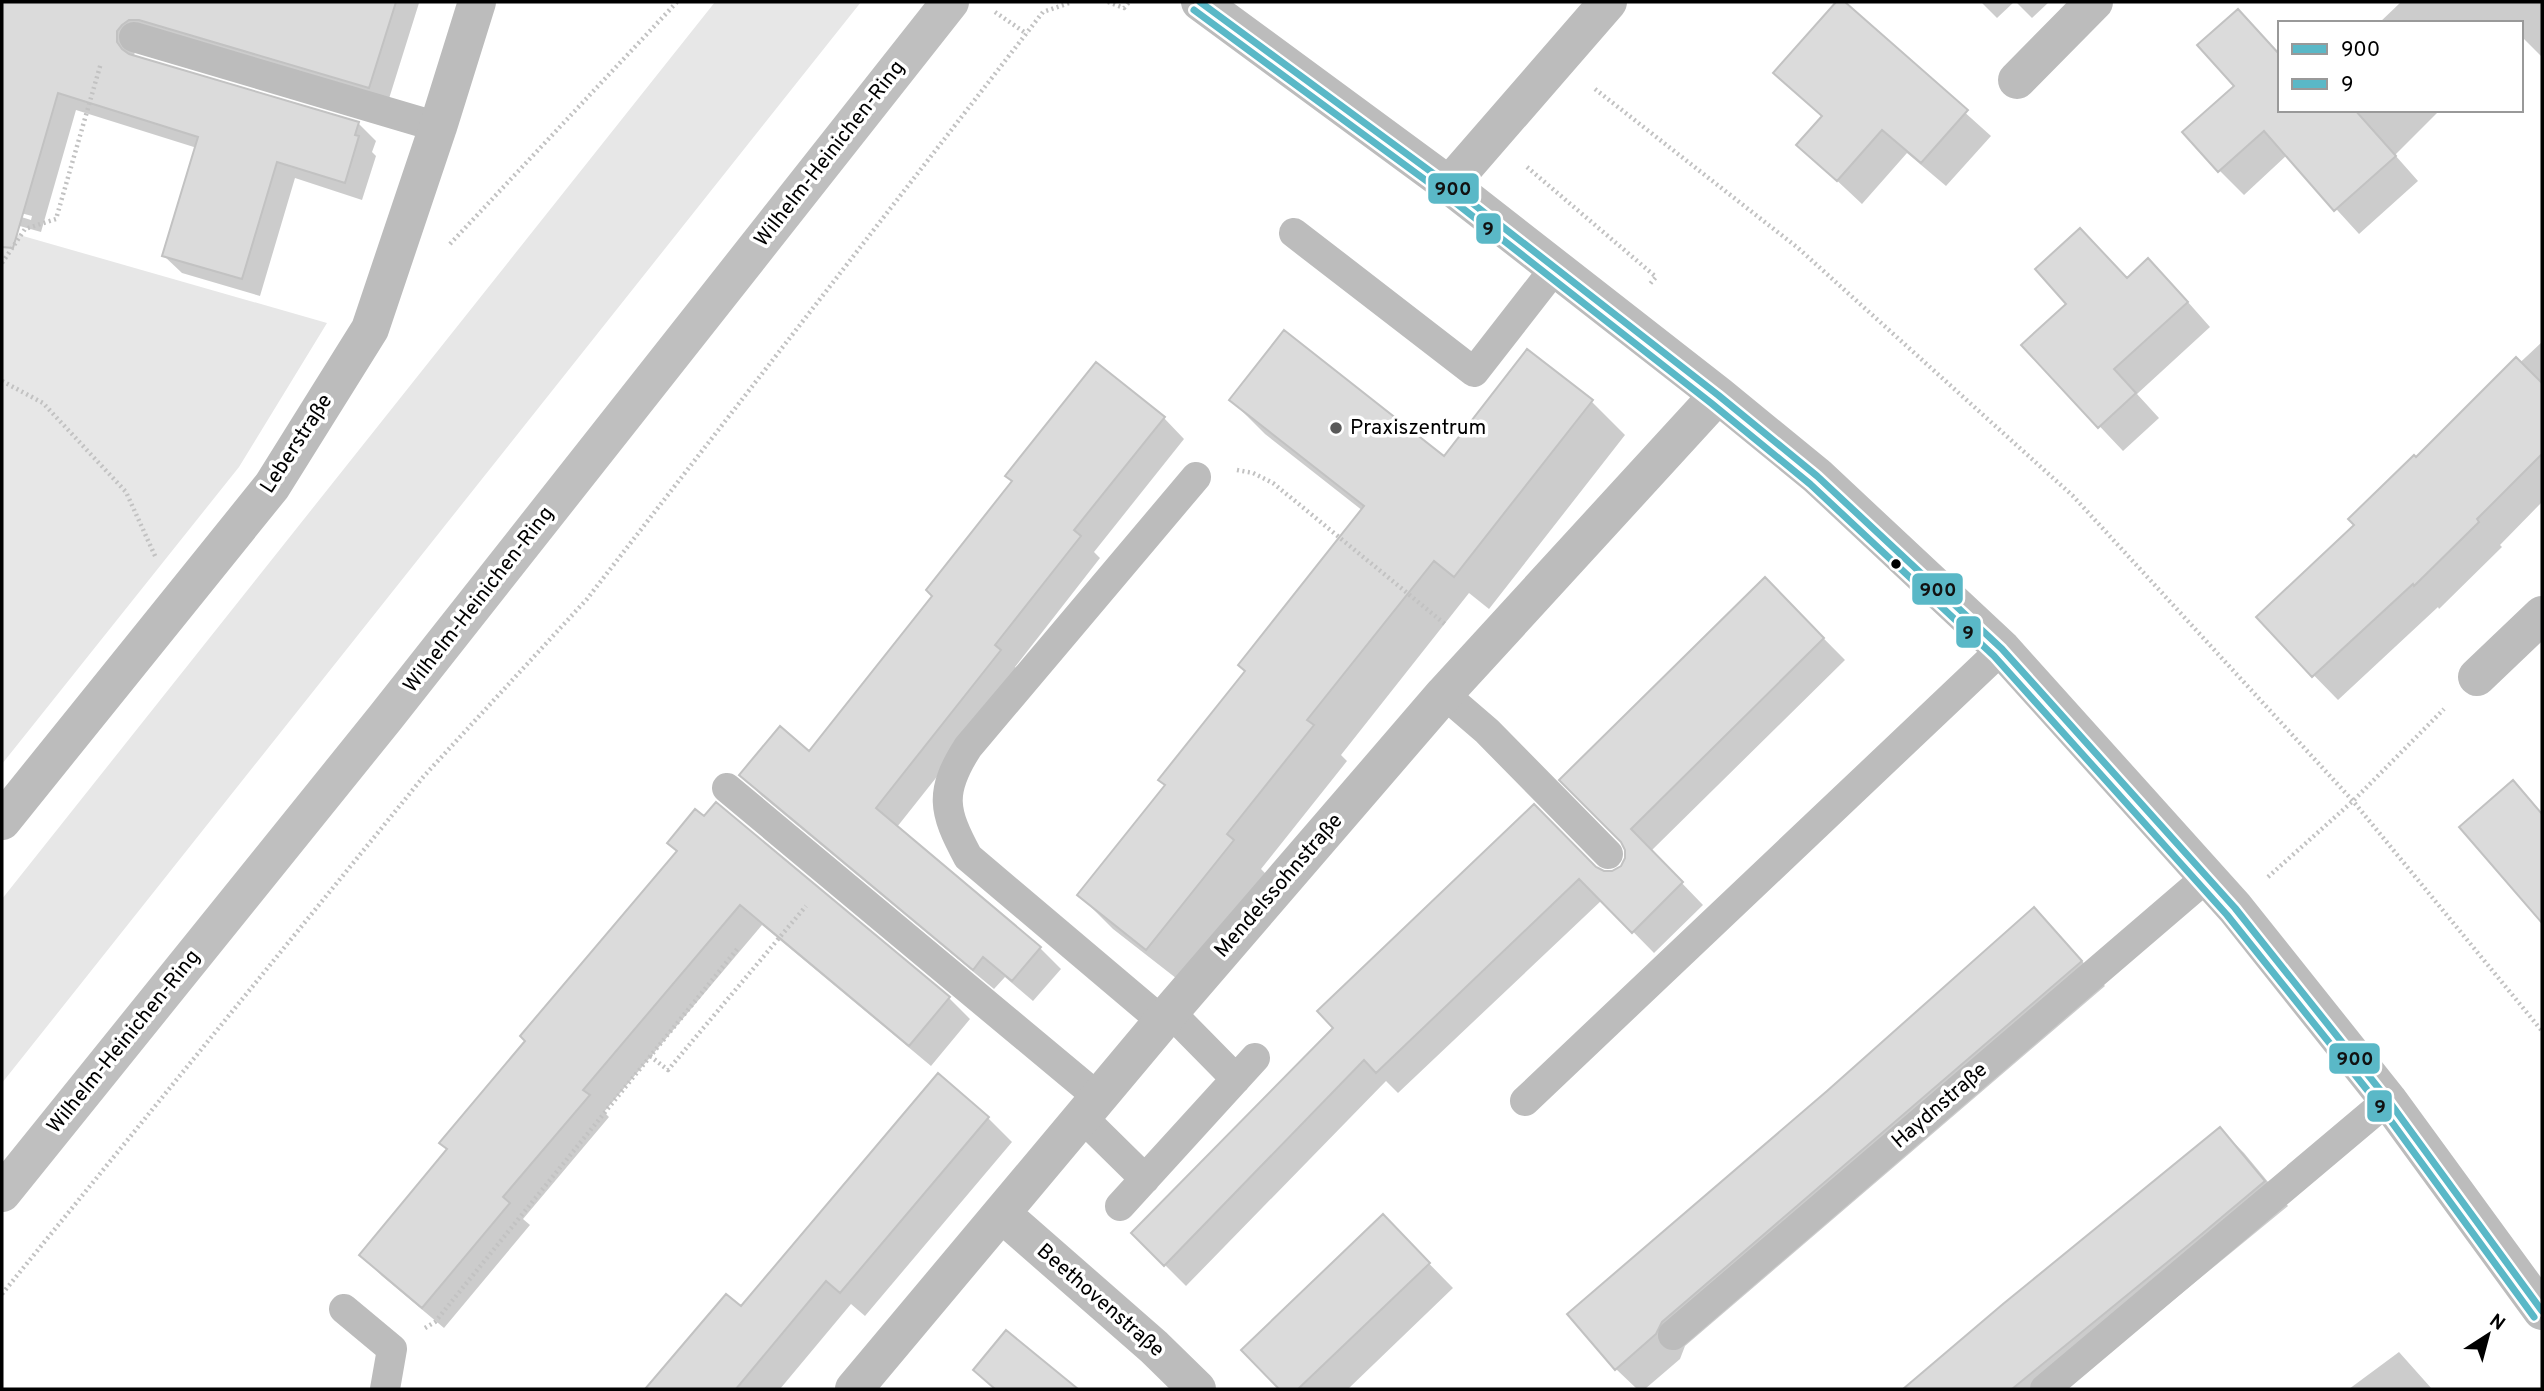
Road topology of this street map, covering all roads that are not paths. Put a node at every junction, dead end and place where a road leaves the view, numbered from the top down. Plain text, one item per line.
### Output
1 (477, 2) edge
2 (950, 2) edge
3 (1200, 2) edge
4 (1608, 2) edge
5 (2094, 2) edge
6 (134, 37) dead end
7 (2017, 80) dead end
8 (438, 127) junction
9 (1448, 185) junction
10 (1294, 233) dead end
11 (1555, 268) junction
12 (1718, 395) junction
13 (1196, 477) road end
14 (2542, 615) edge
15 (2003, 649) junction
16 (2477, 677) road end
17 (1444, 694) junction
18 (727, 788) dead end
19 (2, 821) edge
20 (1608, 854) dead end
21 (2208, 877) junction
22 (1166, 1017) junction
23 (2388, 1100) junction
24 (1525, 1101) dead end
25 (1091, 1108) junction
26 (1145, 1179) junction
27 (2, 1193) edge
28 (1120, 1206) dead end
29 (1002, 1214) junction
30 (344, 1309) dead end
31 (2542, 1311) edge
32 (1673, 1335) dead end
33 (386, 1389) edge
34 (854, 1389) edge
35 (1197, 1389) edge
36 (2045, 1389) edge

1 - 8 street, Leberstraße
2 - 27 main road, Wilhelm-Heinichen-Ring
3 - 9 street
4 - 9 street
5 - 7 street
6 - 8 lane
8 - 19 street, Leberstraße
9 - 11 street
10 - 11 lane
11 - 12 street
12 - 15 street
12 - 17 street, Mendelssohnstraße
13 - 22 lane
14 - 16 street
15 - 21 street
15 - 24 lane
17 - 20 lane
17 - 22 street, Mendelssohnstraße
18 - 25 lane
21 - 23 street
21 - 32 lane, Haydnstraße
22 - 25 street, Mendelssohnstraße
22 - 26 lane
23 - 31 street
23 - 36 lane
25 - 26 lane
25 - 29 street, Mendelssohnstraße
26 - 28 lane
29 - 34 street, Mendelssohnstraße
29 - 35 street, Beethovenstraße
30 - 33 lane

